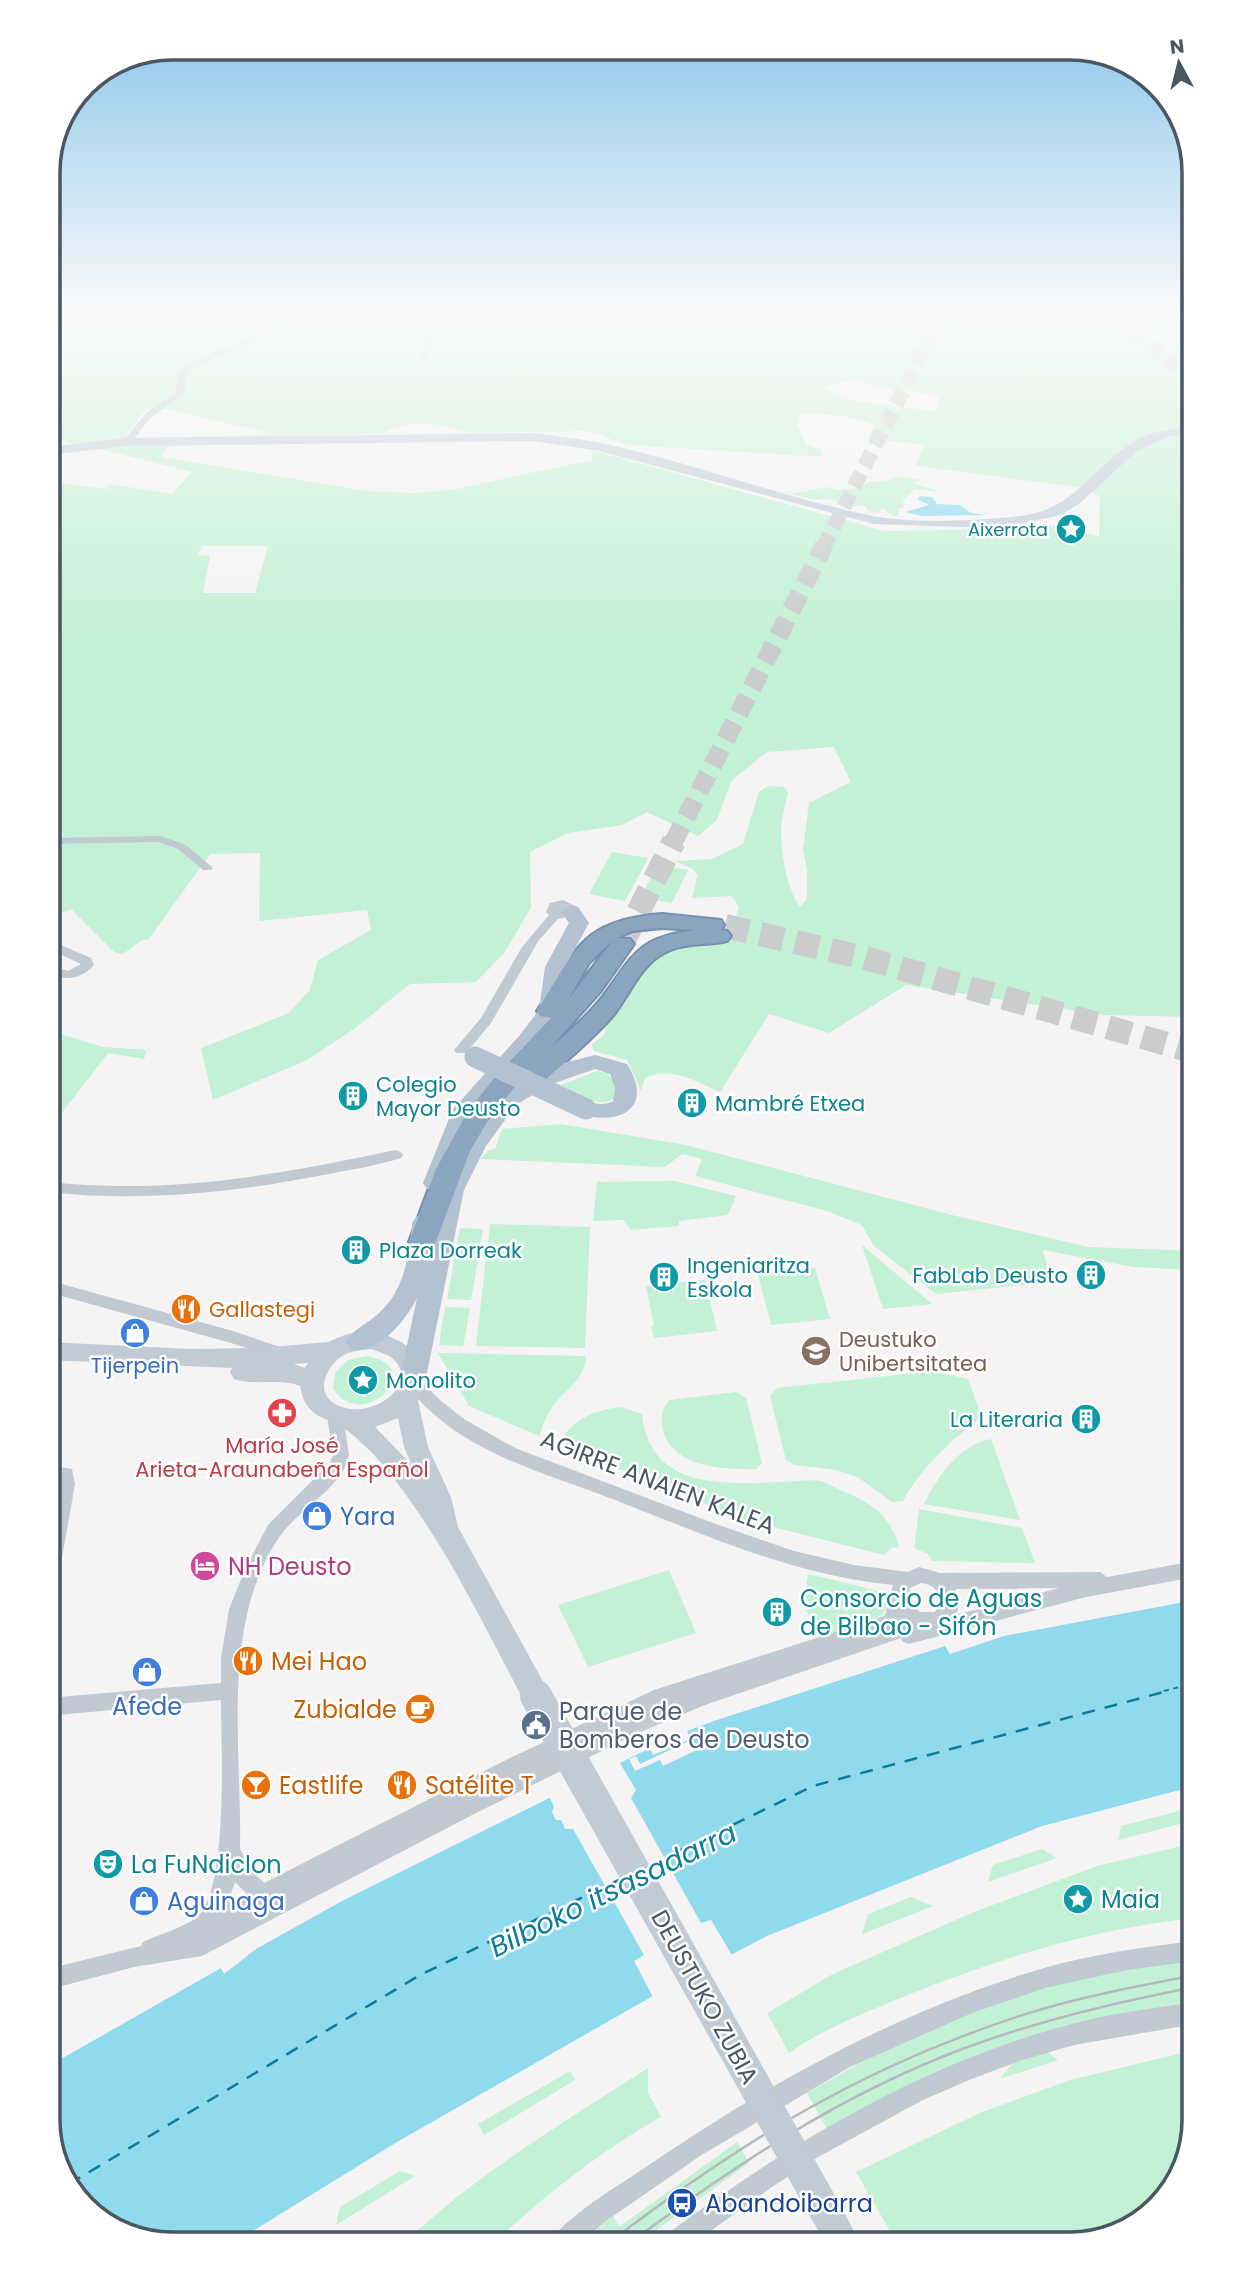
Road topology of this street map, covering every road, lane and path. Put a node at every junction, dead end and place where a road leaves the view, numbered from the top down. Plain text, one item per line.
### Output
1 (144, 421) edge
2 (1182, 431) edge
3 (127, 442) junction
4 (60, 450) edge
5 (60, 841) edge
6 (207, 868) dead end
7 (564, 913) joint
8 (622, 944) tunnel mouth
9 (60, 949) edge
10 (60, 974) edge
11 (548, 1011) junction
12 (468, 1053) joint
13 (508, 1100) junction
14 (396, 1155) dead end
15 (450, 1182) junction
16 (60, 1189) edge
17 (423, 1242) junction
18 (60, 1290) edge
19 (359, 1341) junction
20 (333, 1350) junction
21 (60, 1352) edge
22 (295, 1356) junction
23 (60, 1365) edge
24 (312, 1381) junction
25 (411, 1385) junction
26 (343, 1418) junction
27 (60, 1473) edge
28 (60, 1522) edge
29 (445, 1528) junction
30 (1182, 1571) edge
31 (907, 1579) junction
32 (1124, 1580) junction
33 (940, 1581) junction
34 (899, 1601) junction
35 (925, 1621) junction
36 (867, 1644) junction
37 (230, 1691) junction
38 (60, 1706) edge
39 (230, 1847) junction
40 (310, 1888) junction
41 (261, 1894) junction
42 (206, 1924) junction
43 (1182, 1953) edge
44 (134, 1957) junction
45 (60, 1977) edge
46 (1182, 2015) edge
47 (575, 2232) edge
48 (688, 2232) edge
49 (837, 2232) edge

1 - 3 street
2 - 3 street
3 - 4 street
5 - 6 street
7 - 11 main road
7 - 12 street
8 - 15 highway
9 - 10 street
11 - 13 highway
11 - 17 main road
12 - 13 main road, bridge
13 - 15 main road
14 - 16 street
15 - 17 highway
15 - 25 main road
17 - 19 main road
18 - 22 street
19 - 20 street
19 - 25 street
20 - 22 street
20 - 24 street
21 - 22 street
23 - 24 street
24 - 26 street
25 - 26 street
25 - 29 street, DEUSTUKO ZUBIA
25 - 31 street, AGIRRE ANAIEN KALEA
26 - 29 street, DEUSTUKO ZUBIA
26 - 37 street
27 - 28 street
29 - 49 street, DEUSTUKO ZUBIA, bridge
30 - 32 street
31 - 33 street
31 - 34 street
32 - 33 street
32 - 36 street
33 - 35 street
34 - 35 street
34 - 41 street
35 - 36 street
36 - 40 street
37 - 38 street
37 - 39 street
39 - 41 street
39 - 42 street
40 - 41 street
40 - 44 street
41 - 42 street
42 - 44 street
43 - 47 street
44 - 45 street
46 - 48 street

